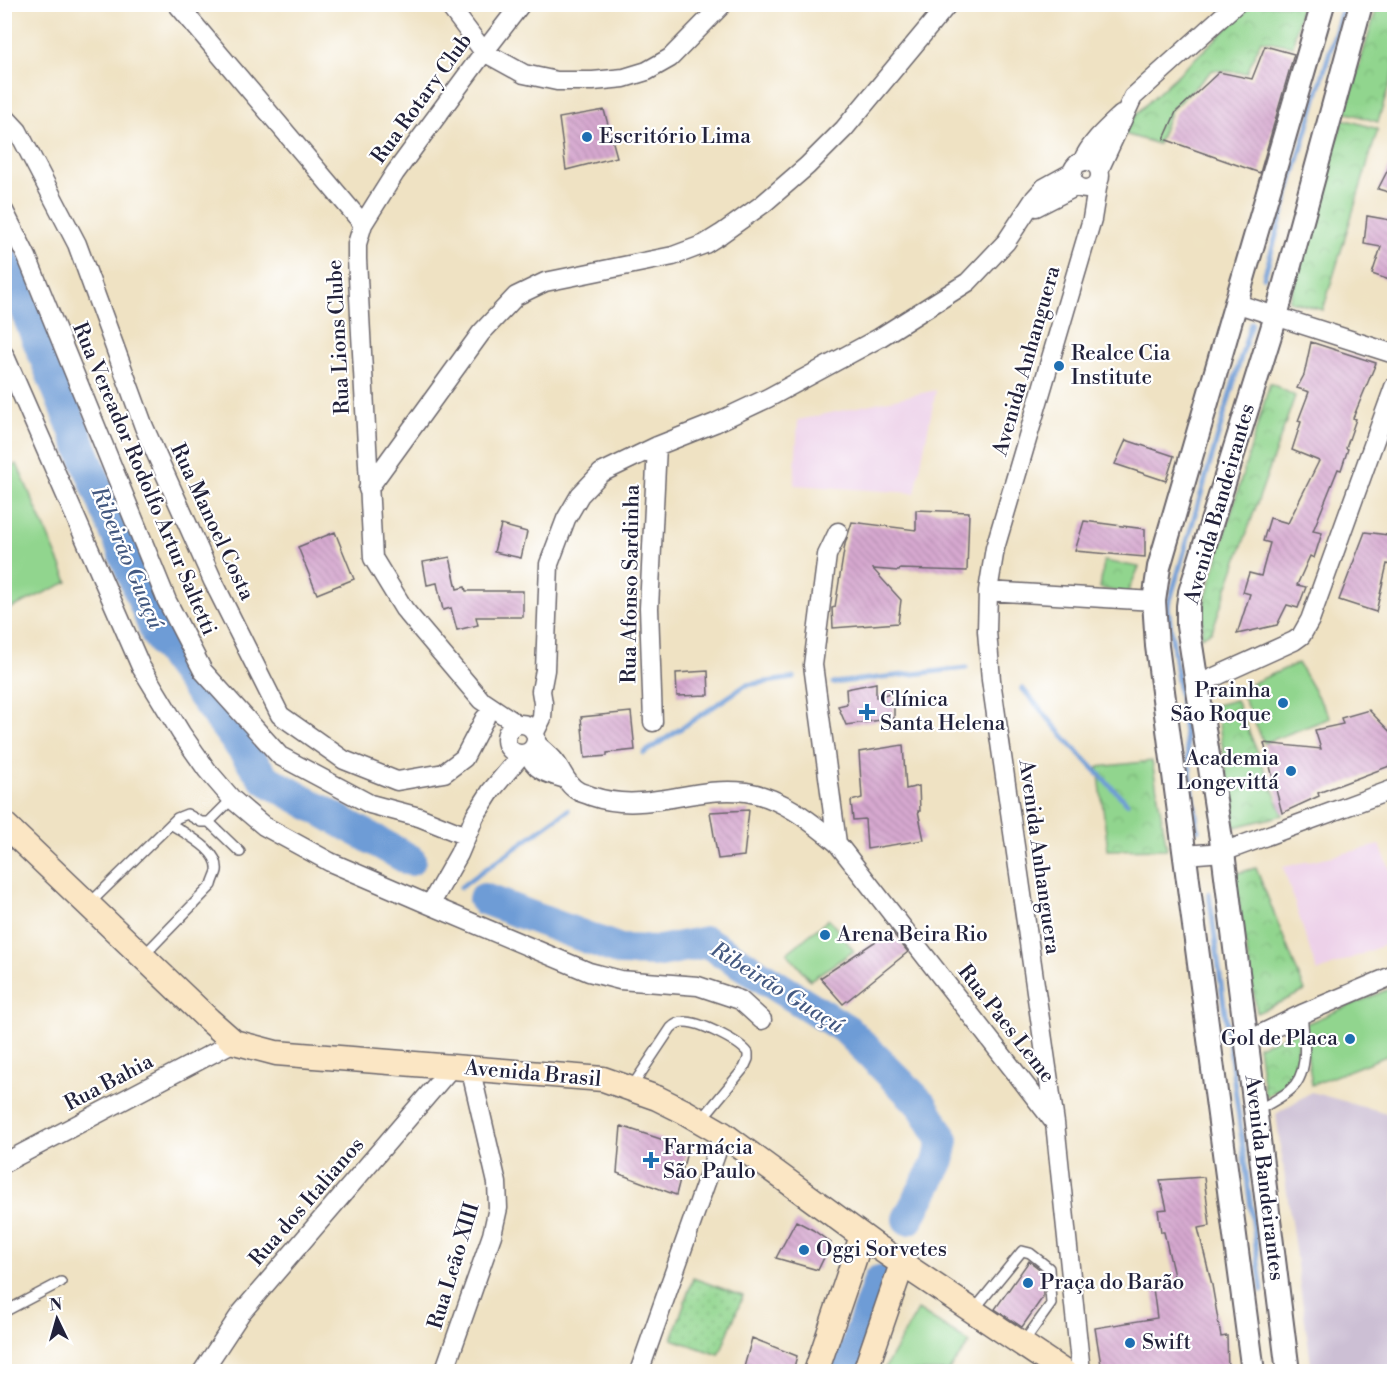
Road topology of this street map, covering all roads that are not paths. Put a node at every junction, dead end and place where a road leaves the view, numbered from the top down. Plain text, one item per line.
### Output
1 (177, 4) edge
2 (448, 4) edge
3 (521, 4) edge
4 (723, 4) edge
5 (948, 4) edge
6 (1236, 4) edge
7 (1323, 4) edge
8 (1361, 4) edge
9 (484, 52) junction
10 (1126, 109) junction
11 (4, 116) edge
12 (1077, 173) junction
13 (1098, 176) junction
14 (4, 211) edge
15 (363, 224) junction
16 (1235, 303) junction
17 (1276, 316) junction
18 (4, 354) edge
19 (1395, 354) edge
20 (1395, 387) edge
21 (657, 446) junction
22 (369, 489) junction
23 (838, 532) dead end
24 (988, 591) junction
25 (1154, 601) junction
26 (1198, 684) junction
27 (483, 709) junction
28 (653, 722) dead end
29 (521, 738) junction
30 (1395, 789) edge
31 (232, 799) junction
32 (209, 822) junction
33 (171, 824) junction
34 (6, 827) edge
35 (466, 836) junction
36 (837, 843) junction
37 (240, 852) dead end
38 (1223, 852) junction
39 (1185, 855) junction
40 (89, 904) junction
41 (430, 905) junction
42 (142, 956) junction
43 (1395, 975) edge
44 (1302, 1014) junction
45 (762, 1020) dead end
46 (1247, 1041) junction
47 (234, 1042) junction
48 (461, 1067) junction
49 (631, 1088) junction
50 (1256, 1111) junction
51 (701, 1121) junction
52 (1055, 1124) junction
53 (723, 1134) junction
54 (4, 1163) edge
55 (862, 1236) junction
56 (902, 1264) junction
57 (61, 1282) dead end
58 (973, 1311) junction
59 (4, 1312) edge
60 (1023, 1343) junction
61 (1285, 1345) junction
62 (1252, 1360) edge
63 (202, 1371) edge
64 (444, 1371) edge
65 (639, 1371) edge
66 (816, 1371) edge
67 (865, 1371) edge
68 (1065, 1371) edge
69 (1288, 1371) edge

1 - 15 street
2 - 9 street
3 - 9 street, Rua Rotary Club
4 - 9 street
5 - 22 street
6 - 10 street
7 - 16 street, Avenida Bandeirantes
8 - 17 street, Avenida Bandeirantes
9 - 15 street, Rua Rotary Club
10 - 12 street
10 - 13 street, Avenida Anhanguera
11 - 27 street, Rua Manoel Costa
12 - 13 street
12 - 13 street
12 - 21 street
13 - 24 street, Avenida Anhanguera
14 - 35 street, Rua Vereador Rodolfo Artur Saltetti
15 - 22 street, Rua Lions Clube
16 - 17 street
16 - 25 street, Avenida Bandeirantes
17 - 19 street
17 - 26 street, Avenida Bandeirantes
18 - 31 street
20 - 26 street
21 - 28 street, Rua Afonso Sardinha
21 - 29 street
22 - 27 street, Rua Lions Clube
23 - 36 street
24 - 25 street
24 - 52 street, Avenida Anhanguera
25 - 39 street, Avenida Bandeirantes
26 - 38 street, Avenida Bandeirantes
27 - 29 street, Rua Lions Clube
29 - 35 street
29 - 36 street, Rua Paes Leme
30 - 38 street
31 - 32 lane
31 - 41 street
32 - 33 lane
32 - 37 lane
33 - 40 lane
33 - 42 lane
34 - 40 main road, Avenida Brasil
35 - 41 street
36 - 52 street, Rua Paes Leme
38 - 39 street
38 - 46 street, Avenida Bandeirantes
39 - 62 street, Avenida Bandeirantes
40 - 42 main road, Avenida Brasil
41 - 45 street
42 - 47 main road, Avenida Brasil
43 - 44 street
44 - 46 street
44 - 50 lane
46 - 50 street, Avenida Bandeirantes
47 - 48 main road, Avenida Brasil
47 - 54 street, Rua Bahia
48 - 49 main road, Avenida Brasil
48 - 63 street, Rua dos Italianos
48 - 64 street, Rua Leão XIII
49 - 51 main road, Avenida Brasil
49 - 51 lane
50 - 61 street, Avenida Bandeirantes
51 - 53 main road, Avenida Brasil
52 - 68 street, Avenida Anhanguera
53 - 55 main road, Avenida Brasil
53 - 65 street
55 - 56 main road, Avenida Brasil
55 - 66 main road
56 - 58 main road, Avenida Brasil
56 - 67 main road
57 - 59 lane
58 - 60 main road, Avenida Brasil
58 - 60 lane
60 - 68 main road, Avenida Brasil
61 - 62 street
61 - 69 street, Avenida Bandeirantes

